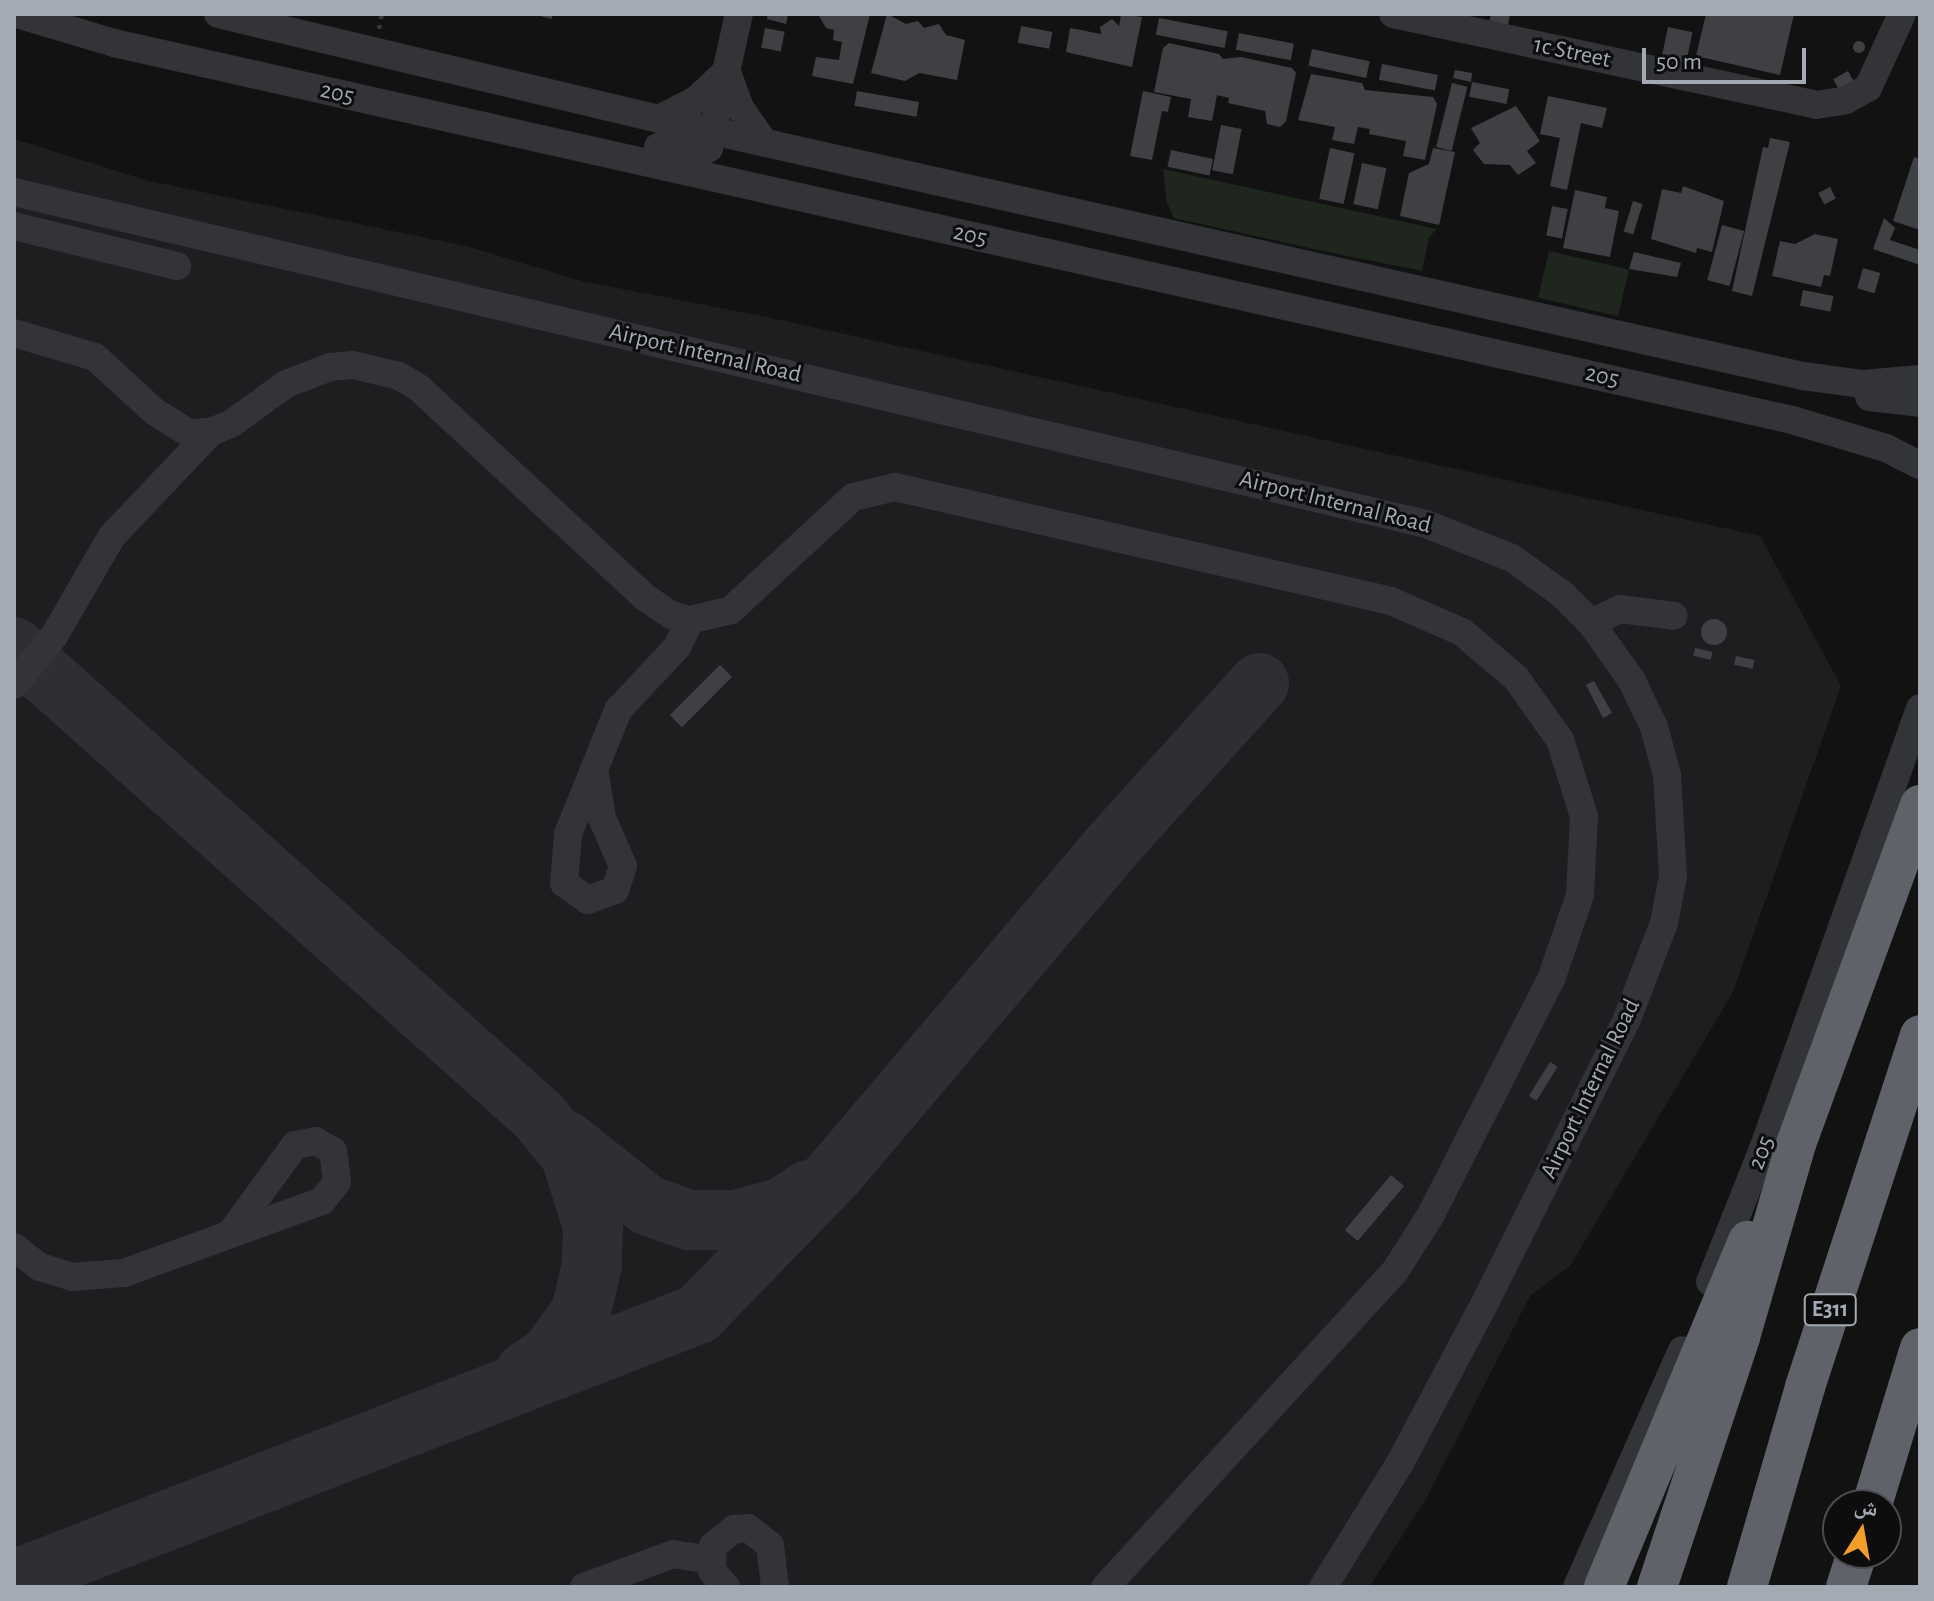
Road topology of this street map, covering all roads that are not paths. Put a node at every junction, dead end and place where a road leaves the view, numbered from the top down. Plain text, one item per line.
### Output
1 (17, 14) edge
2 (218, 14) edge
3 (739, 14) edge
4 (1393, 14) edge
5 (1902, 14) edge
6 (727, 71) junction
7 (659, 119) junction
8 (480, 126) junction
9 (715, 131) junction
10 (763, 141) junction
11 (14, 192) edge
12 (14, 226) edge
13 (177, 266) dead end
14 (14, 333) edge
15 (1803, 376) junction
16 (1920, 379) edge
17 (1920, 403) edge
18 (1792, 420) junction
19 (211, 432) junction
20 (1920, 448) edge
21 (1920, 465) edge
22 (1674, 616) dead end
23 (690, 620) junction
24 (1591, 623) junction
25 (14, 685) edge
26 (1920, 708) edge
27 (595, 775) dead end
28 (1920, 805) edge
29 (1920, 1035) edge
30 (1796, 1144) junction
31 (230, 1234) dead end
32 (14, 1247) edge
33 (1920, 1348) edge
34 (1877, 1489) edge
35 (711, 1560) junction
36 (584, 1587) edge
37 (726, 1587) edge
38 (775, 1587) edge
39 (1105, 1587) edge
40 (1323, 1587) edge
41 (1577, 1587) edge
42 (1604, 1587) edge
43 (1657, 1587) edge
44 (1747, 1587) edge

1 - 8 street, 205
2 - 7 street, 205
3 - 6 street
4 - 5 street, 1c Street
6 - 7 street
6 - 9 street
6 - 10 street
7 - 9 street, 205
8 - 9 street
8 - 18 street, 205
9 - 10 street, 205
10 - 15 street, 205
11 - 24 street, Airport Internal Road
12 - 13 street
14 - 19 street
15 - 16 street, 205
15 - 17 street
18 - 20 street
18 - 21 street, 205
19 - 23 street
19 - 25 street
22 - 24 street
23 - 27 street
23 - 39 street
24 - 40 street, Airport Internal Road
26 - 41 street, 205
28 - 30 highway
29 - 44 highway, E311
30 - 42 highway
30 - 43 highway
31 - 32 street
33 - 34 highway
35 - 36 street
35 - 37 street
35 - 38 street

